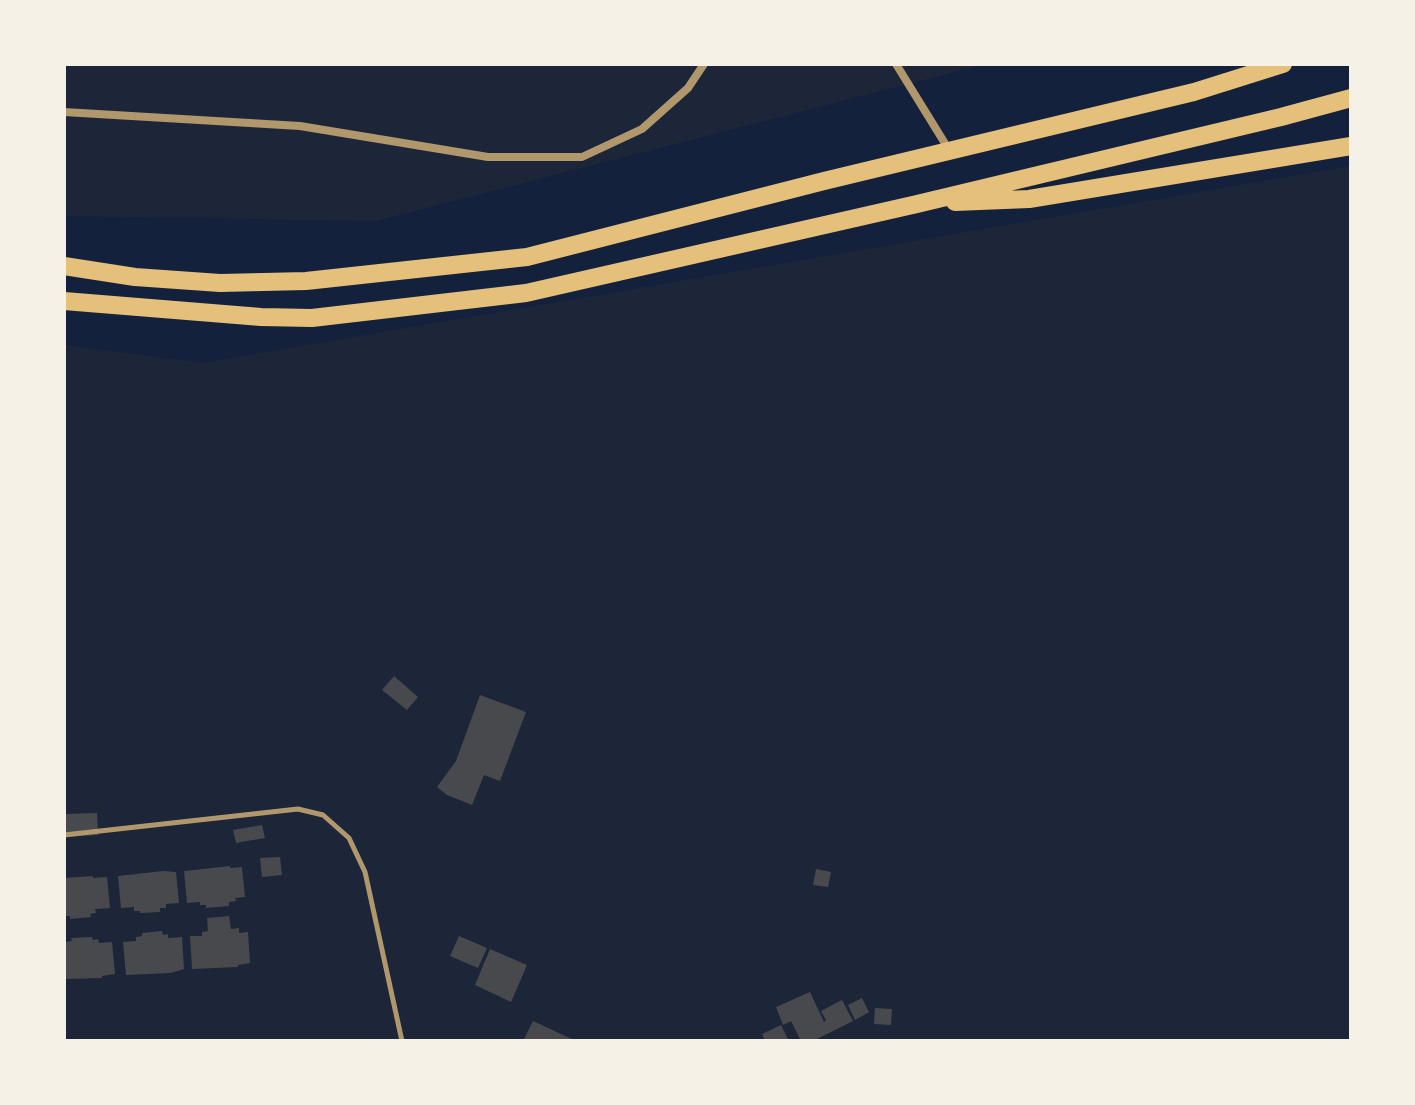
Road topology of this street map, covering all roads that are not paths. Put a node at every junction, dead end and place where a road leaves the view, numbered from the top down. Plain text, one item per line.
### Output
1 (704, 64) edge
2 (896, 64) edge
3 (1283, 64) edge
4 (1351, 98) edge
5 (64, 112) edge
6 (1351, 146) edge
7 (949, 151) junction
8 (917, 204) junction
9 (64, 266) edge
10 (64, 301) edge
11 (64, 835) edge
12 (402, 1041) edge

1 - 5 street
2 - 7 street
3 - 7 highway
4 - 8 highway
6 - 8 highway
7 - 9 highway
8 - 10 highway
11 - 12 lane

